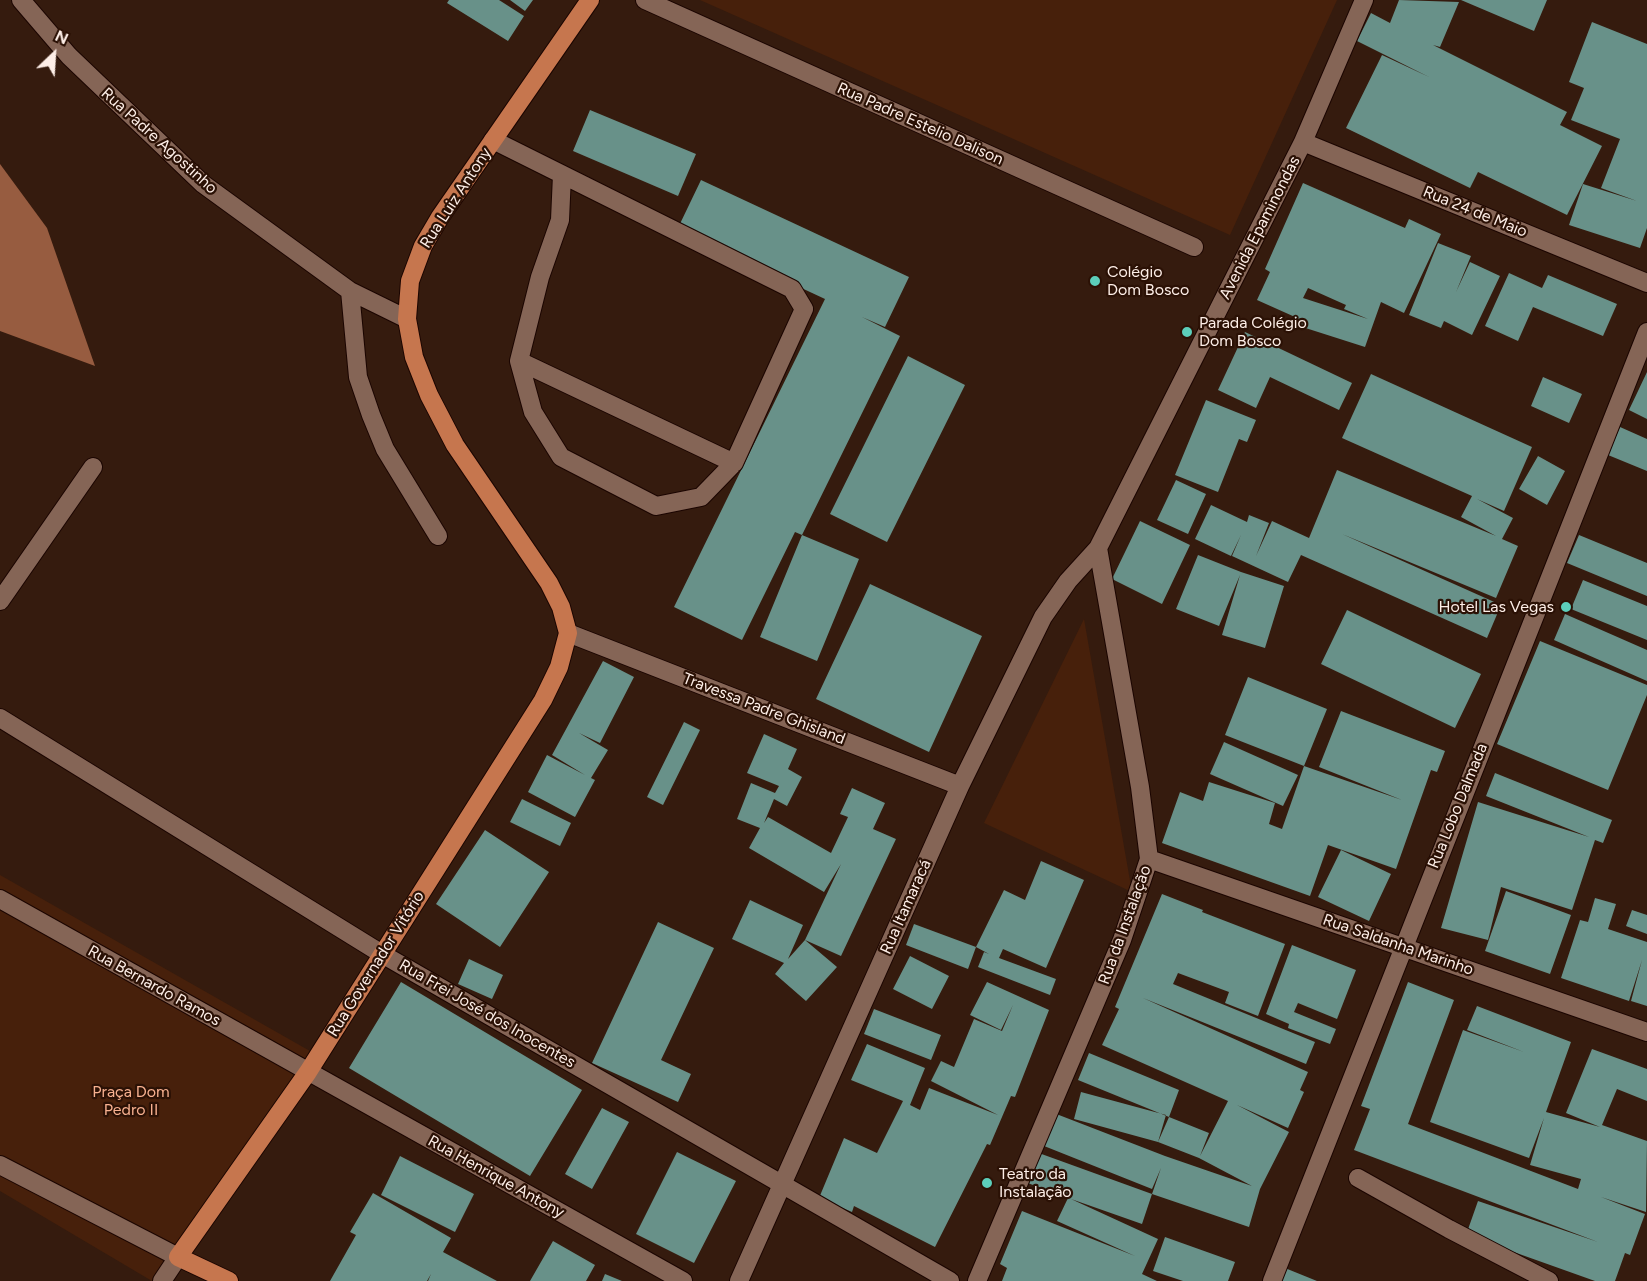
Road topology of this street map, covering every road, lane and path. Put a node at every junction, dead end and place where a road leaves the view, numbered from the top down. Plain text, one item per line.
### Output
1 (21, 0) edge
2 (590, 0) edge
3 (645, 0) edge
4 (1364, 0) edge
5 (493, 140) junction
6 (1303, 142) junction
7 (562, 175) junction
8 (1194, 247) dead end
9 (1647, 283) edge
10 (350, 291) junction
11 (407, 319) junction
12 (1647, 332) edge
13 (519, 361) junction
14 (734, 463) junction
15 (93, 467) dead end
16 (438, 536) dead end
17 (1098, 548) junction
18 (0, 601) edge
19 (568, 633) junction
20 (0, 718) edge
21 (960, 786) junction
22 (1149, 859) junction
23 (0, 899) edge
24 (1402, 946) junction
25 (382, 954) junction
26 (1647, 1032) edge
27 (308, 1072) junction
28 (0, 1166) edge
29 (1358, 1178) dead end
30 (783, 1183) junction
31 (178, 1257) junction
32 (162, 1281) edge
33 (229, 1281) edge
34 (683, 1281) edge
35 (739, 1281) edge
36 (950, 1281) edge
37 (977, 1281) edge
38 (1272, 1281) edge
39 (1549, 1281) edge

1 - 10 street, Rua Padre Agostinho
2 - 5 main road, Rua Luiz Antony
3 - 8 street, Rua Padre Estelio Dalison
4 - 6 street, Avenida Epaminondas
5 - 7 street
5 - 11 main road, Rua Luiz Antony
6 - 9 street, Rua 24 de Maio
6 - 17 street, Avenida Epaminondas
7 - 13 street
7 - 14 street
10 - 11 street, Rua Padre Agostinho
10 - 16 street
11 - 19 main road, Rua Luiz Antony
12 - 24 street, Rua Lobo Dalmada
13 - 14 street
13 - 14 street
15 - 18 street
17 - 21 street, Rua Itamaracá
17 - 22 street, Rua da Instalação
19 - 21 street, Travessa Padre Ghisland
19 - 25 main road, Rua Governador Vitório
20 - 25 street, Rua Frei José dos Inocentes
21 - 30 street, Rua Itamaracá
22 - 24 street, Rua Saldanha Marinho
22 - 37 street, Rua da Instalação
23 - 27 street, Rua Bernardo Ramos
24 - 26 street, Rua Saldanha Marinho
24 - 38 street, Rua Lobo Dalmada
25 - 27 main road, Rua Governador Vitório
25 - 30 street, Rua Frei José dos Inocentes
27 - 31 main road, Rua Governador Vitório
27 - 34 street, Rua Henrique Antony
28 - 31 street
29 - 39 street
30 - 35 street, Rua Itamaracá
30 - 36 street, Rua Frei José dos Inocentes
31 - 32 street, Rua Governador Vitório
31 - 33 main road

